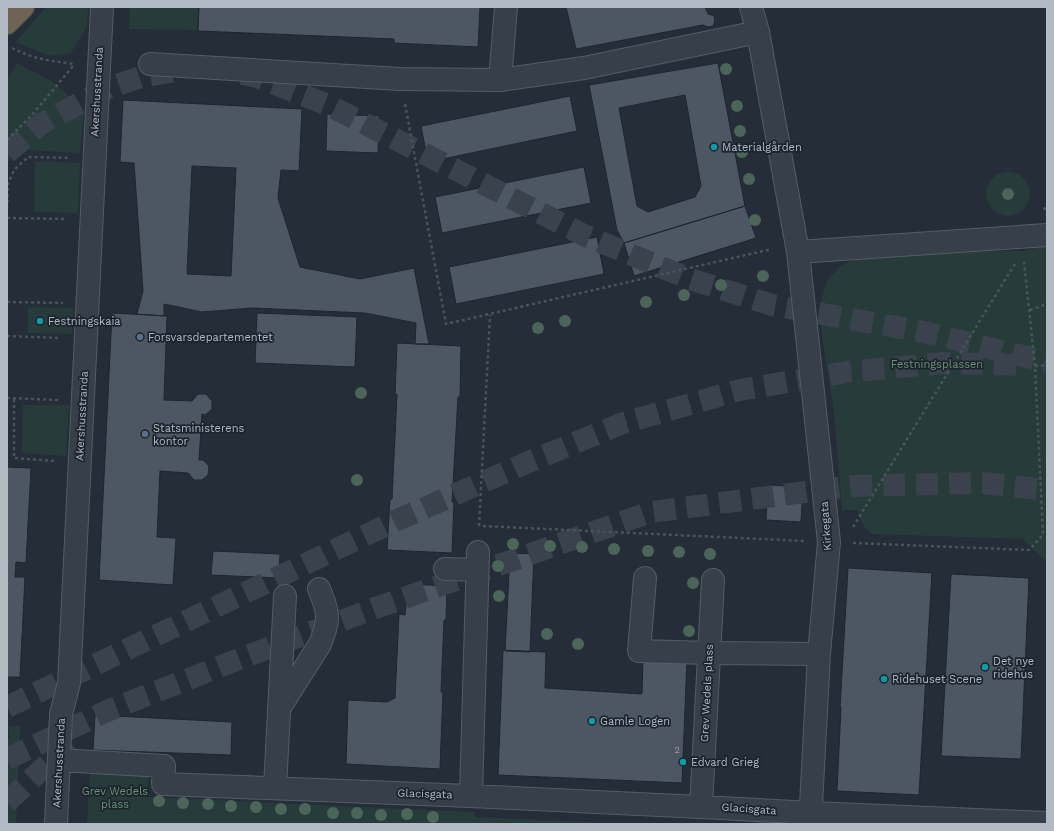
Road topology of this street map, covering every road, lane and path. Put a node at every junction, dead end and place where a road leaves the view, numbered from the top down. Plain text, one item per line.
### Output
1 (24, 7) edge
2 (102, 7) edge
3 (506, 7) edge
4 (751, 7) edge
5 (7, 23) edge
6 (758, 32) junction
7 (100, 36) junction
8 (11, 47) dead end
9 (75, 64) junction
10 (150, 64) dead end
11 (400, 79) junction
12 (500, 80) junction
13 (7, 140) edge
14 (94, 159) junction
15 (7, 209) edge
16 (7, 218) edge
17 (91, 219) junction
18 (1033, 241) edge
19 (798, 252) junction
20 (7, 302) edge
21 (87, 304) junction
22 (1047, 304) edge
23 (1030, 310) junction
24 (490, 315) junction
25 (7, 336) edge
26 (86, 338) junction
27 (1047, 365) edge
28 (1035, 366) junction
29 (7, 398) edge
30 (14, 399) junction
31 (83, 400) junction
32 (80, 463) junction
33 (479, 526) junction
34 (836, 542) junction
35 (478, 561) junction
36 (446, 569) dead end
37 (645, 578) dead end
38 (713, 580) dead end
39 (319, 588) dead end
40 (285, 596) dead end
41 (709, 653) junction
42 (819, 654) junction
43 (279, 707) junction
44 (59, 760) junction
45 (275, 788) junction
46 (471, 796) junction
47 (701, 807) junction
48 (810, 819) edge
49 (1047, 823) edge
50 (56, 824) edge

1 - 5 highway
2 - 7 street, Akershusstranda
3 - 12 street
4 - 6 street, Kirkegata
6 - 12 street
6 - 19 street, Kirkegata
7 - 9 path
7 - 14 street, Akershusstranda
8 - 9 path
9 - 13 path
10 - 11 street
11 - 12 street
11 - 24 path
14 - 15 path
14 - 17 street, Akershusstranda
16 - 17 path
17 - 21 street, Akershusstranda
18 - 19 street
18 - 23 path
18 - 34 path
19 - 24 path
19 - 34 street, Kirkegata
20 - 21 path
21 - 26 street, Akershusstranda
22 - 23 path
23 - 28 path
24 - 33 path
25 - 26 path
26 - 31 street, Akershusstranda
27 - 28 path
28 - 34 path
29 - 30 path
30 - 31 path
30 - 32 path
31 - 32 street, Akershusstranda
32 - 44 street, Akershusstranda
33 - 34 path
33 - 35 path
34 - 42 street, Kirkegata
35 - 36 street
35 - 46 street
37 - 41 street
38 - 41 street, Grev Wedels plass
39 - 43 street
40 - 43 street
41 - 42 street
41 - 47 street, Grev Wedels plass
42 - 48 street, Kirkegata
43 - 45 street
44 - 45 street, Glacisgata
44 - 50 street, Akershusstranda
45 - 46 street, Glacisgata
46 - 47 street, Glacisgata
47 - 48 street, Glacisgata
48 - 49 street, Glacisgata

